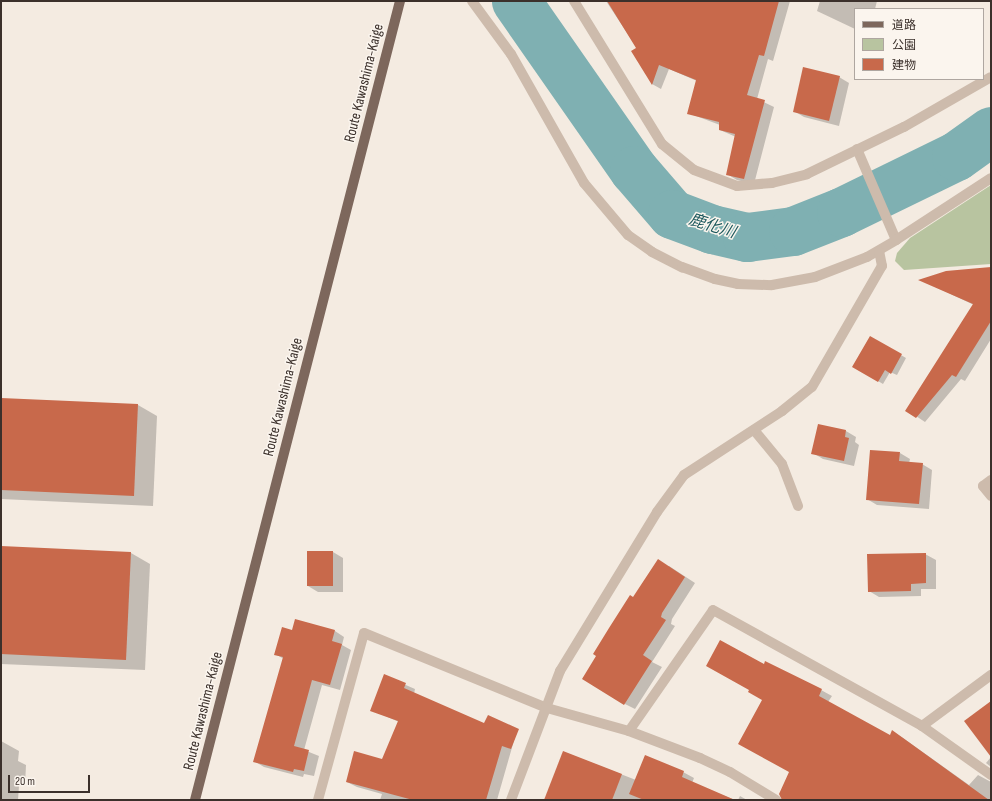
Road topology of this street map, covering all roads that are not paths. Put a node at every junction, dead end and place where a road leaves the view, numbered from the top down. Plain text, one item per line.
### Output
1 (400, 1) edge
2 (472, 1) edge
3 (574, 1) edge
4 (991, 77) edge
5 (857, 149) junction
6 (991, 178) edge
7 (894, 236) junction
8 (879, 251) junction
9 (754, 430) junction
10 (991, 480) edge
11 (991, 496) edge
12 (798, 506) dead end
13 (991, 675) edge
14 (547, 708) junction
15 (922, 726) junction
16 (629, 731) junction
17 (991, 775) edge
18 (196, 800) edge
19 (318, 800) edge
20 (511, 800) edge
21 (776, 800) edge

1 - 18 main road, Route Kawashima-Kaige
2 - 8 street
3 - 5 street
4 - 5 street
5 - 7 street
6 - 7 street
7 - 8 street
8 - 9 street
9 - 12 street
9 - 14 street
10 - 11 street
13 - 15 street
14 - 16 street
14 - 19 street
14 - 20 street
15 - 16 street
15 - 17 street
16 - 21 street

